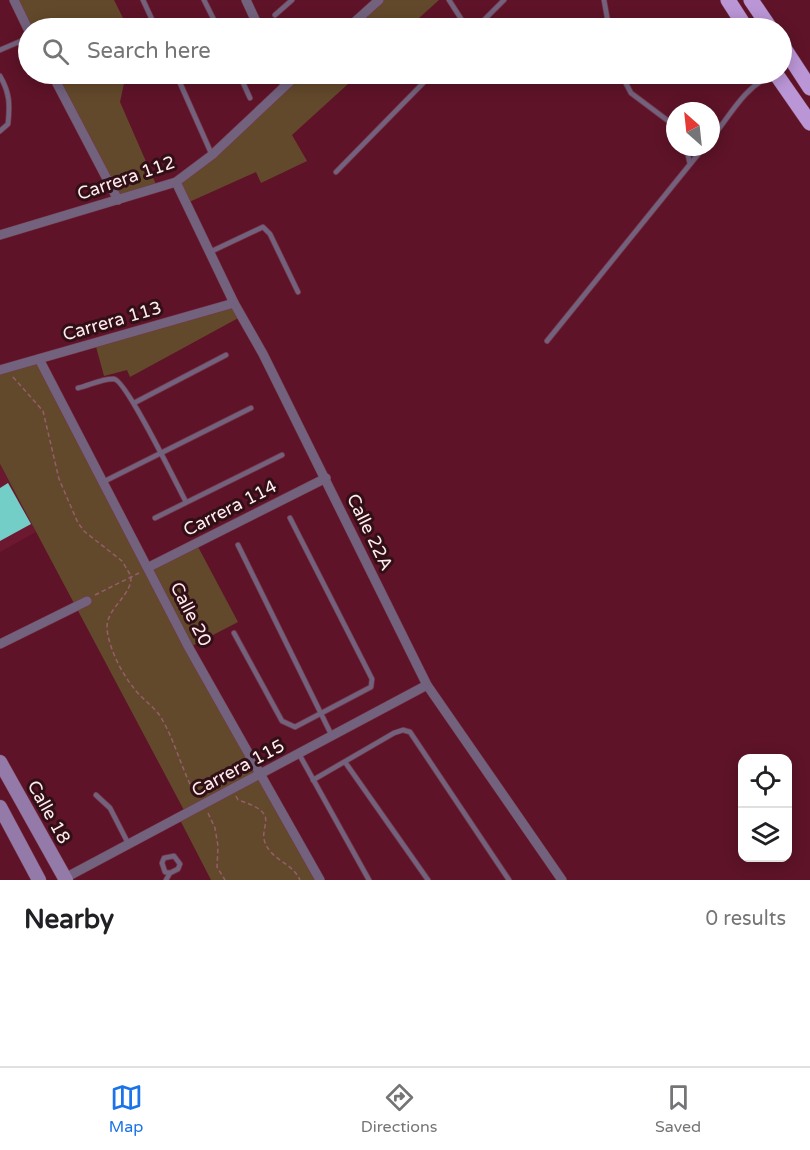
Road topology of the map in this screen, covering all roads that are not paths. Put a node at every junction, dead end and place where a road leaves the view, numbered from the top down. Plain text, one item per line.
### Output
1 (14, 0) edge
2 (143, 0) edge
3 (204, 0) edge
4 (246, 0) edge
5 (292, 0) edge
6 (379, 0) edge
7 (449, 0) edge
8 (504, 0) edge
9 (604, 0) edge
10 (728, 0) edge
11 (751, 0) edge
12 (275, 15) dead end
13 (23, 18) edge
14 (151, 18) edge
15 (213, 18) edge
16 (254, 18) edge
17 (359, 18) edge
18 (460, 18) edge
19 (486, 18) edge
20 (607, 18) edge
21 (740, 18) edge
22 (763, 18) edge
23 (18, 42) edge
24 (0, 50) edge
25 (792, 59) edge
26 (0, 76) edge
27 (57, 84) edge
28 (180, 84) edge
29 (244, 84) edge
30 (422, 84) edge
31 (626, 84) edge
32 (757, 84) edge
33 (783, 84) edge
34 (809, 84) edge
35 (285, 85) edge
36 (250, 98) dead end
37 (666, 119) edge
38 (810, 123) edge
39 (720, 127) edge
40 (0, 131) edge
41 (212, 155) junction
42 (688, 156) edge
43 (697, 156) edge
44 (690, 164) junction
45 (336, 172) dead end
46 (176, 182) junction
47 (118, 200) junction
48 (0, 235) edge
49 (210, 252) junction
50 (298, 292) dead end
51 (234, 303) junction
52 (547, 341) dead end
53 (226, 355) dead end
54 (39, 359) junction
55 (2, 369) edge
56 (78, 388) dead end
57 (134, 403) junction
58 (251, 408) dead end
59 (160, 453) junction
60 (282, 455) dead end
61 (326, 478) junction
62 (103, 482) junction
63 (186, 502) junction
64 (155, 518) dead end
65 (290, 518) dead end
66 (238, 545) dead end
67 (149, 567) junction
68 (87, 601) road end
69 (234, 633) dead end
70 (0, 644) edge
71 (427, 685) junction
72 (321, 714) junction
73 (332, 736) junction
74 (299, 754) junction
75 (0, 762) edge
76 (345, 762) junction
77 (262, 774) junction
78 (313, 780) junction
79 (96, 795) dead end
80 (0, 807) edge
81 (129, 845) junction
82 (170, 873) dead end
83 (66, 879) edge
84 (39, 880) edge
85 (166, 880) edge
86 (320, 880) edge
87 (369, 880) edge
88 (428, 880) edge
89 (509, 880) edge
90 (562, 880) edge

1 - 13 street
2 - 14 lane
3 - 15 lane
4 - 16 street
5 - 12 lane
6 - 17 street
7 - 18 lane
8 - 19 lane
9 - 20 lane
10 - 21 highway
11 - 22 highway
23 - 24 lane
25 - 34 highway
26 - 40 lane
27 - 47 street
28 - 41 lane
29 - 36 lane
30 - 45 lane
31 - 37 lane
32 - 39 lane
33 - 38 highway
35 - 41 street, Carrera 112
41 - 46 street, Carrera 112
42 - 44 lane
43 - 44 lane
44 - 52 lane
46 - 47 street, Carrera 112
46 - 49 street, Calle 22A
47 - 48 street, Carrera 112
49 - 50 lane
49 - 51 street, Calle 22A
51 - 54 street, Carrera 113
51 - 61 street, Calle 22A
53 - 57 lane
54 - 55 street, Carrera 113
54 - 62 street, Calle 20
56 - 57 lane
57 - 59 lane
58 - 59 lane
59 - 62 lane
59 - 63 lane
60 - 63 lane
61 - 67 street, Carrera 114
61 - 71 street, Calle 22A
62 - 67 street, Calle 20
63 - 64 lane
65 - 72 lane
66 - 72 lane
67 - 77 street, Calle 20
68 - 70 street
69 - 72 lane
71 - 73 street, Carrera 115
71 - 90 street, Calle 22A
72 - 73 lane
73 - 74 street, Carrera 115
74 - 77 street, Carrera 115
74 - 78 lane
75 - 83 main road, Calle 18
76 - 78 lane
76 - 88 lane
76 - 89 lane
77 - 81 street, Carrera 115
77 - 86 street, Calle 20
78 - 87 lane
79 - 81 lane
80 - 84 main road
81 - 83 street, Carrera 115
82 - 85 lane

